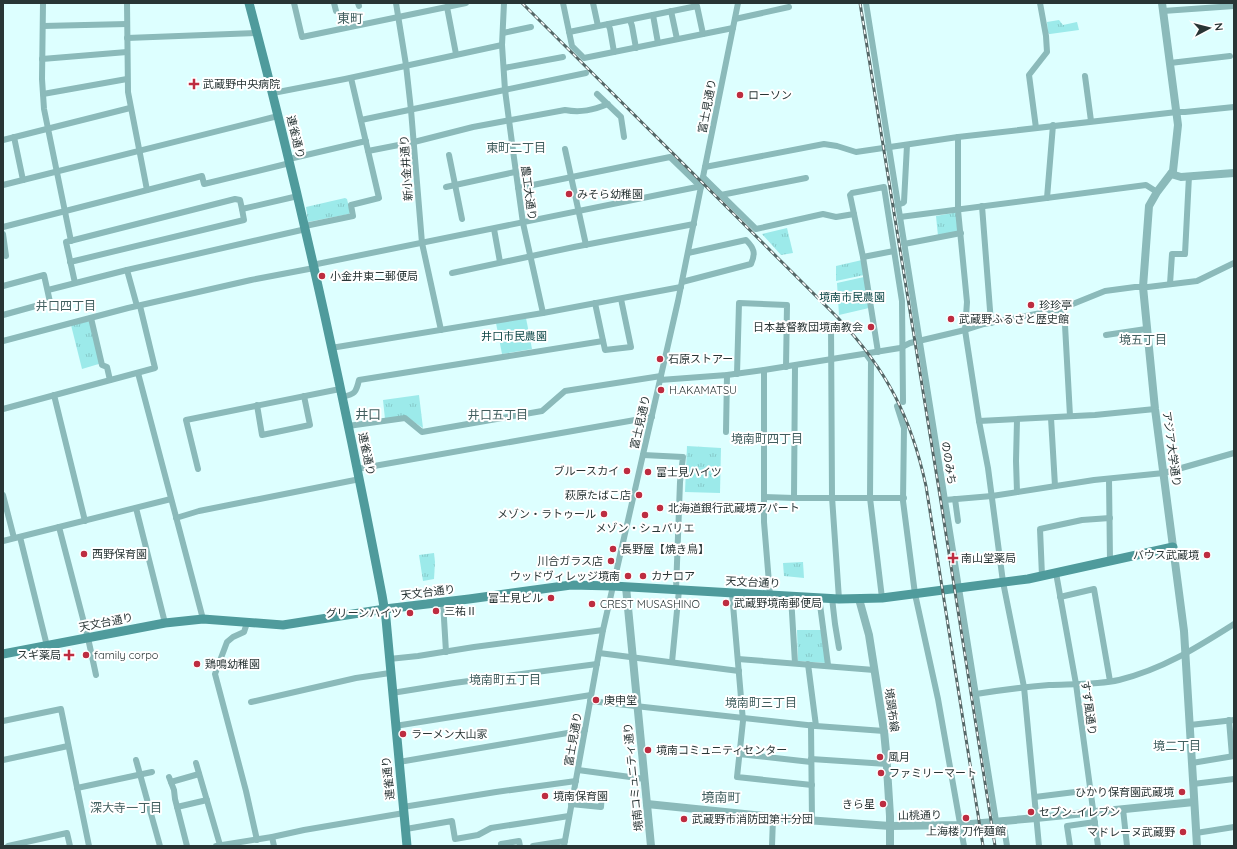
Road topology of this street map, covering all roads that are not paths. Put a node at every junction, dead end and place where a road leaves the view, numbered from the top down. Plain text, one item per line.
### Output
1 (43, 3) edge
2 (128, 3) edge
3 (249, 3) edge
4 (294, 3) edge
5 (334, 3) edge
6 (396, 3) edge
7 (466, 3) edge
8 (504, 3) edge
9 (563, 3) edge
10 (593, 3) edge
11 (738, 3) edge
12 (866, 3) edge
13 (1040, 3) edge
14 (1219, 5) edge
15 (1234, 6) edge
16 (447, 7) junction
17 (1162, 7) edge
18 (789, 8) dead end
19 (336, 12) dead end
20 (671, 12) junction
21 (653, 16) junction
22 (399, 18) junction
23 (735, 19) junction
24 (630, 20) junction
25 (127, 24) junction
26 (608, 24) junction
27 (43, 26) junction
28 (598, 26) junction
29 (531, 27) dead end
30 (732, 28) junction
31 (569, 32) junction
32 (257, 33) junction
33 (503, 33) junction
34 (703, 34) junction
35 (127, 38) junction
36 (677, 40) junction
37 (658, 44) junction
38 (502, 45) junction
39 (636, 48) junction
40 (127, 52) junction
41 (614, 52) junction
42 (456, 54) junction
43 (1230, 56) dead end
44 (564, 57) dead end
45 (42, 58) junction
46 (1170, 63) junction
47 (406, 65) junction
48 (504, 68) junction
49 (586, 73) dead end
50 (1085, 76) dead end
51 (351, 78) junction
52 (127, 79) junction
53 (505, 90) junction
54 (273, 93) junction
55 (43, 94) junction
56 (597, 94) dead end
57 (608, 104) junction
58 (1234, 107) edge
59 (130, 108) junction
60 (411, 110) junction
61 (1177, 112) junction
62 (278, 116) junction
63 (361, 120) junction
64 (509, 120) junction
65 (1091, 121) junction
66 (1053, 125) junction
67 (1036, 128) junction
68 (48, 129) junction
69 (14, 137) junction
70 (624, 137) dead end
71 (958, 137) junction
72 (3, 140) edge
73 (366, 141) junction
74 (414, 142) junction
75 (907, 145) junction
76 (888, 147) junction
77 (565, 149) dead end
78 (139, 151) junction
79 (368, 151) junction
80 (450, 155) dead end
81 (289, 161) junction
82 (705, 167) junction
83 (57, 171) junction
84 (516, 172) junction
85 (1234, 173) edge
86 (1171, 174) junction
87 (1189, 176) junction
88 (703, 177) junction
89 (571, 178) junction
90 (806, 178) dead end
91 (23, 180) junction
92 (3, 183) edge
93 (455, 185) junction
94 (446, 187) dead end
95 (702, 187) junction
96 (518, 188) junction
97 (147, 190) junction
98 (1157, 192) junction
99 (721, 195) junction
100 (298, 196) junction
101 (1046, 198) junction
102 (898, 204) junction
103 (982, 206) junction
104 (242, 209) junction
105 (65, 210) junction
106 (958, 210) junction
107 (579, 212) junction
108 (854, 214) junction
109 (900, 217) junction
110 (462, 219) dead end
111 (523, 223) junction
112 (694, 224) junction
113 (3, 227) edge
114 (305, 227) junction
115 (494, 229) junction
116 (960, 233) junction
117 (3, 234) edge
118 (71, 241) junction
119 (422, 243) junction
120 (904, 244) junction
121 (586, 245) junction
122 (894, 251) junction
123 (688, 253) junction
124 (6, 256) dead end
125 (530, 256) junction
126 (863, 257) junction
127 (70, 262) junction
128 (500, 262) junction
129 (1234, 263) edge
130 (314, 268) junction
131 (127, 270) junction
132 (452, 273) dead end
133 (75, 284) junction
134 (1170, 284) junction
135 (681, 285) junction
136 (3, 286) edge
137 (1143, 287) junction
138 (48, 290) junction
139 (621, 299) junction
140 (595, 303) junction
141 (138, 306) junction
142 (1064, 307) junction
143 (543, 313) junction
144 (3, 315) edge
145 (90, 318) junction
146 (991, 323) junction
147 (831, 324) dead end
148 (1146, 329) junction
149 (441, 330) junction
150 (965, 330) junction
151 (1106, 334) dead end
152 (4, 339) edge
153 (603, 341) junction
154 (920, 341) junction
155 (902, 346) junction
156 (331, 348) junction
157 (878, 352) junction
158 (866, 354) junction
159 (832, 360) junction
160 (795, 366) junction
161 (786, 367) junction
162 (764, 370) junction
163 (138, 373) junction
164 (737, 374) junction
165 (727, 375) junction
166 (661, 378) junction
167 (110, 380) junction
168 (341, 393) junction
169 (54, 395) junction
170 (304, 396) junction
171 (903, 402) dead end
172 (257, 405) junction
173 (896, 406) dead end
174 (3, 409) edge
175 (1155, 409) junction
176 (1070, 416) junction
177 (652, 417) junction
178 (1051, 418) junction
179 (1017, 420) junction
180 (979, 421) junction
181 (348, 426) junction
182 (726, 432) dead end
183 (1234, 453) edge
184 (643, 455) junction
185 (198, 469) dead end
186 (357, 469) junction
187 (1164, 473) junction
188 (360, 479) junction
189 (1109, 479) junction
190 (1055, 486) junction
191 (1017, 492) junction
192 (3, 494) edge
193 (992, 496) junction
194 (764, 497) junction
195 (832, 497) junction
196 (794, 498) junction
197 (870, 498) junction
198 (904, 498) junction
199 (171, 499) junction
200 (956, 499) junction
201 (945, 500) junction
202 (136, 508) junction
203 (176, 518) junction
204 (1110, 518) junction
205 (85, 521) junction
206 (958, 521) dead end
207 (59, 527) junction
208 (17, 538) junction
209 (3, 541) edge
210 (1173, 547) junction
211 (1110, 561) junction
212 (1056, 573) junction
213 (1042, 576) junction
214 (1003, 582) junction
215 (614, 586) junction
216 (626, 587) junction
217 (960, 588) junction
218 (677, 590) junction
219 (732, 593) junction
220 (915, 594) junction
221 (770, 595) junction
222 (791, 596) junction
223 (1060, 597) junction
224 (819, 598) junction
225 (836, 598) junction
226 (882, 598) junction
227 (860, 599) junction
228 (442, 602) junction
229 (385, 609) junction
230 (203, 619) junction
231 (247, 622) junction
232 (165, 623) junction
233 (1234, 624) edge
234 (603, 630) junction
235 (88, 638) junction
236 (47, 646) junction
237 (839, 648) dead end
238 (446, 652) junction
239 (599, 653) junction
240 (3, 654) edge
241 (1186, 654) junction
242 (632, 657) junction
243 (738, 659) junction
244 (389, 660) junction
245 (672, 662) junction
246 (795, 663) junction
247 (597, 664) junction
248 (808, 664) junction
249 (828, 665) junction
250 (874, 670) junction
251 (739, 671) junction
252 (390, 673) junction
253 (96, 675) dead end
254 (1110, 681) junction
255 (1076, 684) junction
256 (1024, 687) junction
257 (392, 693) junction
258 (976, 694) junction
259 (591, 698) junction
260 (251, 702) dead end
261 (637, 706) junction
262 (743, 718) junction
263 (1232, 720) edge
264 (3, 721) edge
265 (1190, 725) junction
266 (395, 726) junction
267 (813, 726) junction
268 (585, 730) junction
269 (884, 731) junction
270 (68, 746) junction
271 (739, 754) junction
272 (1233, 756) edge
273 (3, 760) edge
274 (136, 760) dead end
275 (811, 760) junction
276 (399, 762) junction
277 (196, 763) dead end
278 (1192, 763) junction
279 (887, 764) junction
280 (578, 770) junction
281 (152, 772) dead end
282 (199, 774) junction
283 (140, 775) junction
284 (644, 779) junction
285 (1234, 779) edge
286 (576, 781) junction
287 (1193, 784) junction
288 (812, 785) junction
289 (77, 788) junction
290 (1091, 790) junction
291 (602, 792) dead end
292 (1035, 797) junction
293 (207, 800) junction
294 (1194, 802) junction
295 (571, 804) junction
296 (647, 804) junction
297 (177, 807) junction
298 (1123, 809) junction
299 (403, 810) junction
300 (1094, 812) junction
301 (569, 816) junction
302 (773, 818) junction
303 (1036, 818) junction
304 (812, 821) junction
305 (999, 821) junction
306 (1095, 822) junction
307 (960, 825) junction
308 (890, 826) junction
309 (1234, 827) edge
310 (406, 830) junction
311 (1196, 833) junction
312 (272, 838) junction
313 (257, 840) junction
314 (564, 844) edge
315 (8, 846) edge
316 (70, 846) edge
317 (89, 846) edge
318 (160, 846) edge
319 (187, 846) edge
320 (218, 846) edge
321 (274, 846) edge
322 (407, 846) edge
323 (502, 846) edge
324 (520, 846) edge
325 (533, 846) edge
326 (651, 846) edge
327 (772, 846) edge
328 (890, 846) edge
329 (964, 846) edge
330 (1007, 846) edge
331 (1039, 846) edge
332 (1070, 846) edge
333 (1098, 846) edge
334 (1127, 846) edge
335 (1197, 846) edge

1 - 27 street
2 - 25 street
3 - 32 main road, 連雀通り
4 - 22 street
5 - 19 street
6 - 22 street, 新小金井通り
7 - 16 street
8 - 33 street, 農工大通り
9 - 31 street
10 - 28 street
11 - 23 street, 富士見通り
12 - 76 street, ののみち
13 - 67 street
14 - 15 street
14 - 17 street
16 - 22 street
16 - 42 street
17 - 46 street, アジア大学通り
18 - 23 street
20 - 21 street
20 - 34 street
20 - 36 street
21 - 24 street
21 - 37 street
22 - 47 street, 新小金井通り
23 - 30 street, 富士見通り
24 - 26 street
24 - 39 street
25 - 27 street
25 - 35 street
26 - 28 street
26 - 41 street
27 - 45 street
28 - 31 street
29 - 33 street
30 - 34 street
30 - 82 street, 富士見通り
31 - 41 street
32 - 35 street
32 - 54 main road, 連雀通り
33 - 38 street, 農工大通り
34 - 36 street
35 - 40 street
36 - 37 street
37 - 39 street
38 - 42 street
38 - 48 street, 農工大通り
39 - 41 street
40 - 45 street
40 - 52 street
42 - 47 street
43 - 46 street
44 - 48 street
45 - 55 street
46 - 61 street, アジア大学通り
47 - 51 street
47 - 60 street, 新小金井通り
48 - 53 street, 農工大通り
49 - 53 street
50 - 65 street
51 - 54 street
51 - 63 street
52 - 55 street
52 - 59 street
53 - 60 street
53 - 64 street, 農工大通り
54 - 62 main road, 連雀通り
55 - 68 street
56 - 57 street
57 - 64 street
57 - 70 street
58 - 61 street
59 - 68 street
59 - 78 street
60 - 63 street
60 - 74 street, 新小金井通り
61 - 65 street
61 - 86 street, アジア大学通り
62 - 78 street
62 - 81 main road, 連雀通り
63 - 73 street
64 - 74 street
64 - 84 street, 農工大通り
65 - 66 street
66 - 67 street
66 - 101 street
67 - 71 street
68 - 69 street
68 - 83 street
69 - 72 street
69 - 91 street
71 - 75 street
71 - 106 street
73 - 79 street
73 - 81 street
74 - 79 street
74 - 119 street, 新小金井通り
75 - 76 street
75 - 102 street
76 - 82 street
76 - 102 street, ののみち
77 - 89 street
78 - 83 street
78 - 97 street
79 - 114 street
80 - 93 street
81 - 97 street
81 - 100 main road, 連雀通り
82 - 88 street, 富士見通り
83 - 91 street
83 - 105 street
84 - 93 street
84 - 96 street, 農工大通り
85 - 87 street
86 - 87 street
86 - 98 street, アジア大学通り
87 - 134 street
88 - 95 street, 富士見通り
88 - 99 street
89 - 95 street
89 - 96 street
89 - 107 street
90 - 99 street
91 - 92 street
93 - 94 street
93 - 110 street
95 - 107 street
95 - 112 street, 富士見通り
96 - 111 street, 農工大通り
97 - 105 street
98 - 101 street
98 - 137 street, アジア大学通り
99 - 108 street
100 - 104 street
100 - 114 main road, 連雀通り
101 - 103 street
102 - 109 street, ののみち
103 - 106 street
103 - 146 street
104 - 118 street
104 - 127 street
105 - 113 street
105 - 118 street
106 - 109 street
106 - 116 street
107 - 111 street
107 - 121 street
108 - 122 street
108 - 126 street
109 - 120 street, ののみち
111 - 115 street
111 - 125 street, 農工大通り
112 - 121 street
112 - 123 street, 富士見通り
114 - 130 main road, 連雀通り
114 - 131 street
115 - 119 street
115 - 128 street
116 - 120 street
116 - 150 street
117 - 124 street
118 - 127 street
119 - 130 street
119 - 149 street, 新小金井通り
120 - 154 street, ののみち
121 - 125 street
122 - 126 street
122 - 155 street
123 - 135 street, 富士見通り
123 - 135 street
125 - 128 street
125 - 143 street, 農工大通り
126 - 157 street
127 - 133 street
128 - 132 street
129 - 134 street
130 - 141 street
130 - 156 main road, 連雀通り
131 - 133 street
131 - 141 street
133 - 138 street
134 - 137 street
135 - 139 street
135 - 166 street, 富士見通り
136 - 138 street
137 - 142 street
137 - 148 street, アジア大学通り
138 - 144 street
139 - 140 street
139 - 153 street
140 - 143 street
140 - 153 street
141 - 145 street
141 - 163 street
142 - 146 street
142 - 176 street
143 - 149 street
145 - 152 street
145 - 167 street
146 - 150 street
147 - 159 street
148 - 151 street
148 - 175 street, アジア大学通り
149 - 156 street
150 - 154 street
150 - 180 street
153 - 168 street
154 - 155 street
154 - 201 street, ののみち
155 - 157 street
155 - 171 street
156 - 168 main road, 連雀通り
157 - 158 street
158 - 159 street
158 - 197 street
159 - 160 street
159 - 195 street
160 - 161 street
160 - 196 street
161 - 162 street
161 - 164 street
162 - 164 street
162 - 194 street
163 - 167 street
163 - 199 street
164 - 165 street
165 - 166 street
165 - 182 street
166 - 177 street, 富士見通り
166 - 181 street
167 - 169 street
168 - 170 street
168 - 181 main road, 連雀通り
169 - 174 street
169 - 205 street
170 - 172 street
170 - 172 street
172 - 185 street
173 - 198 street
175 - 176 street
175 - 187 street, アジア大学通り
176 - 178 street
177 - 184 street, 富士見通り
177 - 186 street
178 - 179 street
178 - 190 street
179 - 180 street
179 - 191 street
180 - 193 street
181 - 186 main road, 連雀通り
183 - 187 street
184 - 215 street, 富士見通り
184 - 218 street
186 - 188 main road, 連雀通り
187 - 189 street
187 - 210 street, アジア大学通り
188 - 203 street
188 - 229 main road, 連雀通り
189 - 190 street
189 - 204 street
190 - 191 street
191 - 193 street
192 - 208 street
193 - 200 street
193 - 214 street
194 - 196 street
194 - 221 street
195 - 196 street
195 - 197 street
195 - 225 street
197 - 198 street
197 - 226 street
198 - 220 street
199 - 202 street
199 - 203 street
200 - 201 street
200 - 206 street
201 - 217 street, ののみち
202 - 205 street
202 - 232 street
203 - 230 street
204 - 211 street
204 - 213 street
205 - 207 street
207 - 208 street
207 - 235 street
208 - 209 street
208 - 236 street
210 - 211 main road, 天文台通り
210 - 241 street, アジア大学通り
211 - 212 main road, 天文台通り
212 - 213 main road, 天文台通り
212 - 223 street, すず風通り
213 - 214 main road, 天文台通り
214 - 217 main road, 天文台通り
214 - 256 street
215 - 216 main road, 天文台通り
215 - 228 main road, 天文台通り
215 - 234 street, 富士見通り
216 - 218 main road, 天文台通り
216 - 242 street, 境南コミュニティ通り
217 - 220 main road, 天文台通り
217 - 258 street, ののみち
218 - 219 main road, 天文台通り
218 - 245 street
219 - 221 main road, 天文台通り
219 - 243 street
220 - 226 main road, 天文台通り
220 - 307 street
221 - 222 main road, 天文台通り
222 - 224 main road, 天文台通り
222 - 246 street
223 - 254 street
223 - 255 street, すず風通り
224 - 225 main road, 天文台通り
224 - 249 street
225 - 227 main road, 天文台通り
225 - 237 street
226 - 227 main road, 天文台通り
227 - 250 street, 境調布線
228 - 229 main road, 天文台通り
228 - 238 street
229 - 231 main road, 天文台通り
229 - 244 main road, 連雀通り
230 - 231 main road, 天文台通り
230 - 232 main road, 天文台通り
231 - 313 street
232 - 235 main road, 天文台通り
233 - 241 street
234 - 238 street
234 - 239 street, 富士見通り
235 - 236 main road, 天文台通り
235 - 253 street
236 - 240 main road, 天文台通り
238 - 244 street
239 - 242 street
239 - 247 street, 富士見通り
241 - 254 street
241 - 265 street, アジア大学通り
242 - 245 street
242 - 261 street, 境南コミュニティ通り
243 - 246 street
243 - 251 street
244 - 252 main road, 連雀通り
245 - 251 street
246 - 248 street
247 - 257 street
247 - 259 street, 富士見通り
248 - 249 street
248 - 267 street
249 - 250 street
250 - 269 street, 境調布線
251 - 262 street
252 - 257 main road, 連雀通り
252 - 260 street
254 - 255 street
255 - 256 street
255 - 290 street, すず風通り
256 - 258 street
256 - 292 street
257 - 266 main road, 連雀通り
258 - 305 street, ののみち
259 - 261 street
259 - 266 street
259 - 268 street, 富士見通り
261 - 262 street
261 - 284 street, 境南コミュニティ通り
262 - 267 street
262 - 271 street
263 - 265 street
263 - 272 street
264 - 270 street
265 - 278 street, アジア大学通り
266 - 276 main road, 連雀通り
267 - 269 street
267 - 275 street
268 - 276 street
268 - 280 street, 富士見通り
269 - 279 street, 境調布線
270 - 273 street
270 - 289 street
271 - 275 street
271 - 288 street
272 - 278 street
274 - 283 street
275 - 279 street
275 - 288 street
276 - 299 main road, 連雀通り
277 - 282 street
278 - 287 street, アジア大学通り
279 - 308 street, 境調布線
280 - 284 street
280 - 286 street, 富士見通り
281 - 283 street
282 - 293 street
282 - 297 street
283 - 289 street
283 - 318 street
284 - 296 street, 境南コミュニティ通り
285 - 287 street
286 - 295 street, 富士見通り
286 - 299 street
287 - 294 street, アジア大学通り
288 - 304 street
289 - 317 street
290 - 292 street
290 - 300 street, すず風通り
291 - 295 street
292 - 303 street
293 - 297 street
293 - 320 street
294 - 298 street, 山桃通り
294 - 311 street, アジア大学通り
295 - 301 street, 富士見通り
296 - 302 street, 山桃通り
296 - 326 street, 境南コミュニティ通り
297 - 319 street
298 - 300 street, 山桃通り
298 - 334 street
299 - 310 main road, 連雀通り
299 - 312 street
300 - 303 street, 山桃通り
300 - 306 street, すず風通り
301 - 310 street
301 - 314 street, 富士見通り
302 - 304 street, 山桃通り
302 - 327 street
303 - 305 street, 山桃通り
303 - 331 street
304 - 308 street, 山桃通り
305 - 307 street, 山桃通り
305 - 330 street, ののみち
306 - 332 street
306 - 333 street, すず風通り
307 - 308 street, 山桃通り
307 - 329 street
308 - 328 street, 境調布線
309 - 311 street
310 - 322 main road, 連雀通り
311 - 335 street, アジア大学通り
312 - 313 street
312 - 321 street
313 - 320 street
314 - 325 street
315 - 316 street
323 - 324 street

